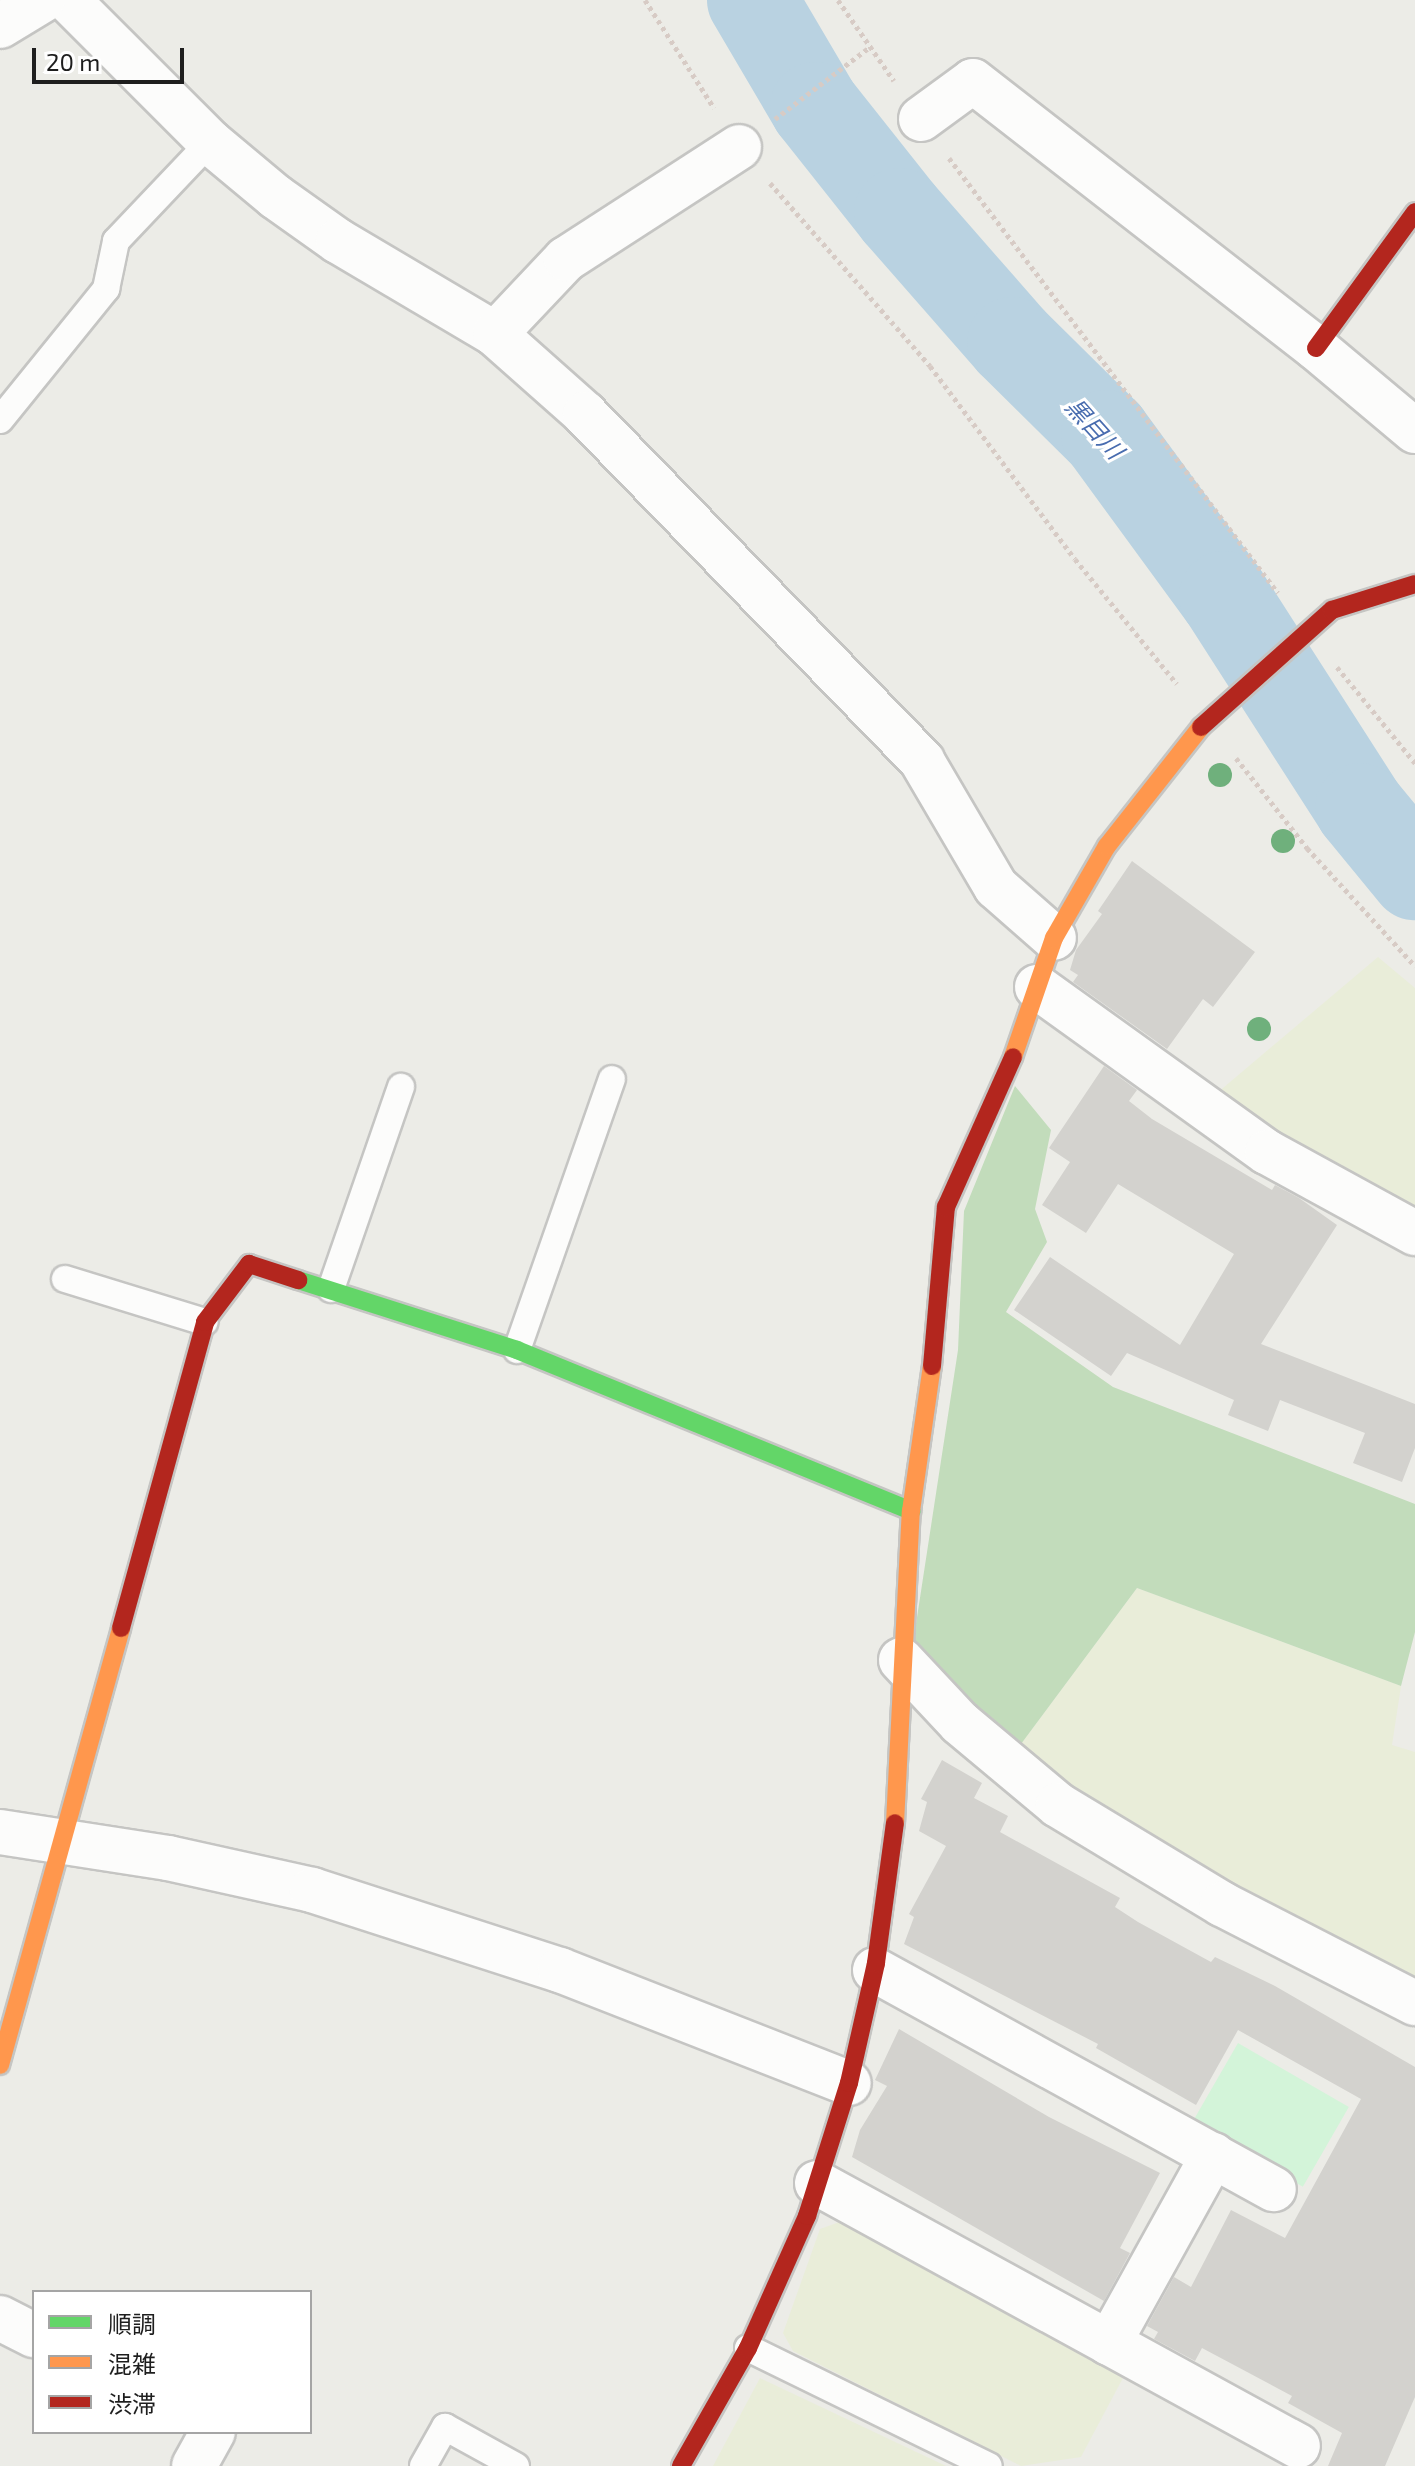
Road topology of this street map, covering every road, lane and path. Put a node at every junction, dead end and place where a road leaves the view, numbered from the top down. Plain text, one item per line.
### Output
1 (43, 0) edge
2 (68, 0) edge
3 (645, 0) edge
4 (838, 0) edge
5 (0, 26) edge
6 (870, 47) junction
7 (921, 119) junction
8 (210, 142) junction
9 (739, 147) junction
10 (1415, 212) edge
11 (495, 334) junction
12 (1316, 348) junction
13 (0, 420) edge
14 (1415, 431) edge
15 (1415, 584) edge
16 (1302, 633) junction
17 (1211, 714) junction
18 (1415, 763) edge
19 (1054, 938) junction
20 (1415, 966) edge
21 (1037, 987) junction
22 (612, 1079) dead end
23 (401, 1087) dead end
24 (1415, 1233) edge
25 (65, 1279) dead end
26 (331, 1289) junction
27 (205, 1322) junction
28 (517, 1350) junction
29 (911, 1511) junction
30 (901, 1660) junction
31 (0, 1832) edge
32 (61, 1842) junction
33 (875, 1970) junction
34 (1415, 2003) edge
35 (0, 2065) edge
36 (849, 2083) junction
37 (1213, 2155) junction
38 (817, 2183) junction
39 (1274, 2189) dead end
40 (0, 2318) edge
41 (32, 2334) edge
42 (1109, 2343) junction
43 (748, 2348) junction
44 (212, 2434) edge
45 (1298, 2446) dead end
46 (194, 2466) edge
47 (423, 2466) edge
48 (516, 2466) edge
49 (681, 2466) edge
50 (989, 2466) edge

1 - 5 street
2 - 8 street
3 - 9 path
4 - 6 path
6 - 7 path
6 - 9 path
7 - 12 street
7 - 16 path
8 - 11 street
8 - 13 lane
9 - 11 street
9 - 17 path
10 - 12 street
11 - 19 street
12 - 14 street
15 - 16 street
16 - 17 street
16 - 18 path
17 - 19 street
17 - 20 path
19 - 21 street
21 - 24 street
21 - 29 street
22 - 28 lane
23 - 26 lane
25 - 27 lane
26 - 27 street
26 - 28 street
27 - 32 street
28 - 29 street
29 - 30 street
30 - 33 street
30 - 34 street
31 - 32 street
32 - 35 street
32 - 36 street
33 - 36 street
33 - 37 street
36 - 38 street
37 - 39 street
37 - 42 street
38 - 42 street
38 - 43 street
40 - 41 street
42 - 45 street
43 - 49 street
43 - 50 lane
44 - 46 street
47 - 48 lane

